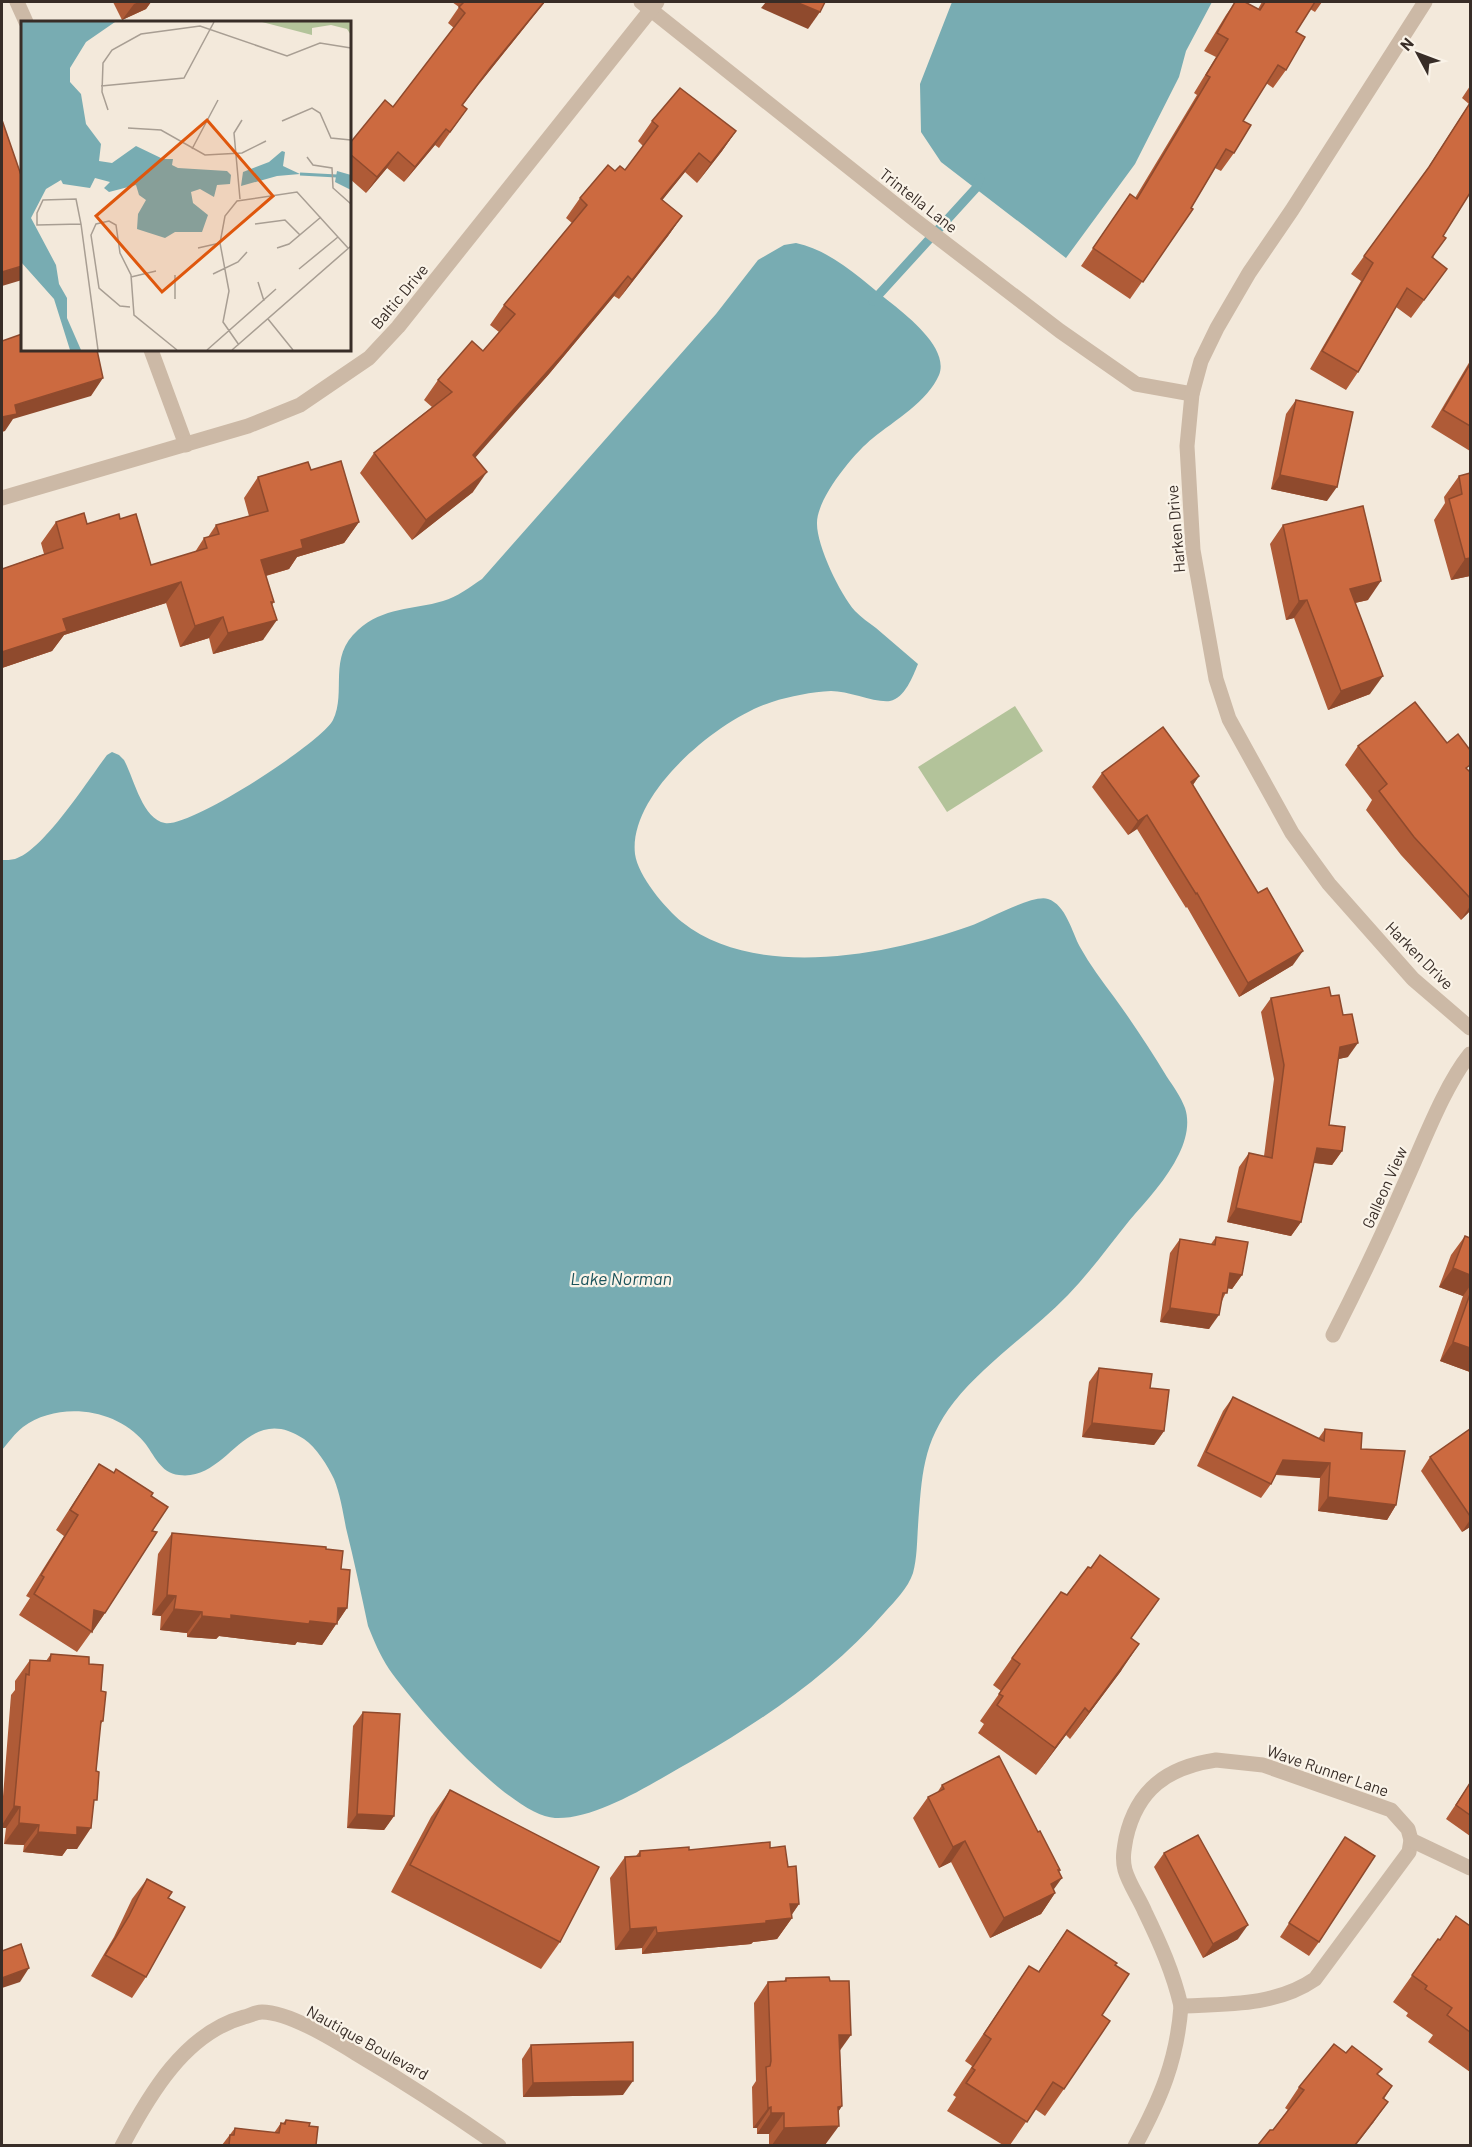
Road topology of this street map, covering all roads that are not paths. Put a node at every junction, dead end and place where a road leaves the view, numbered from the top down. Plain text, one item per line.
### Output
1 (17, 2) edge
2 (1425, 2) edge
3 (649, 4) edge
4 (26, 21) edge
5 (151, 351) edge
6 (1192, 394) junction
7 (186, 445) junction
8 (2, 498) edge
9 (1470, 1028) edge
10 (1470, 1054) edge
11 (1333, 1335) dead end
12 (1411, 1840) junction
13 (1470, 1868) edge
14 (1181, 2006) junction
15 (122, 2145) edge
16 (499, 2145) edge
17 (1135, 2145) edge

1 - 4 street
2 - 6 street, Harken Drive
3 - 6 street, Trintella Lane
3 - 7 street, Baltic Drive
5 - 7 street
6 - 9 street, Harken Drive
7 - 8 street, Baltic Drive
10 - 11 street, Galleon View
12 - 13 street
12 - 14 street
12 - 14 street, Wave Runner Lane
14 - 17 street, Wave Runner Lane
15 - 16 street, Nautique Boulevard

